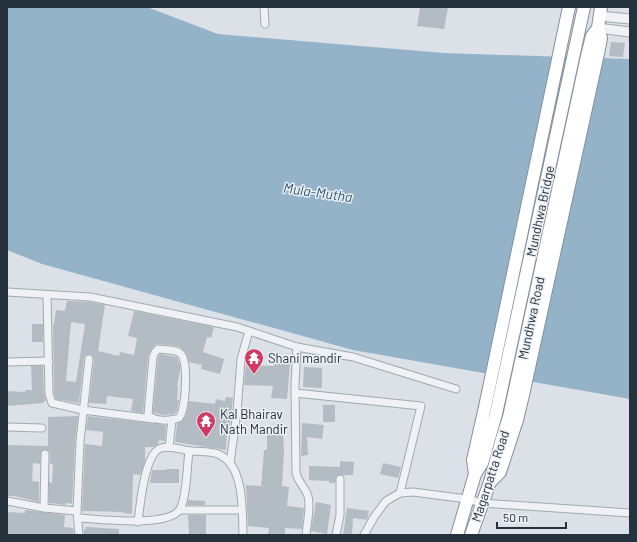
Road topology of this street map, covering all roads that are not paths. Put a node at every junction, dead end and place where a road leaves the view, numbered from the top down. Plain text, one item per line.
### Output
1 (264, 7) edge
2 (569, 7) edge
3 (584, 8) edge
4 (600, 11) edge
5 (630, 18) edge
6 (265, 24) dead end
7 (598, 28) junction
8 (630, 32) edge
9 (7, 292) edge
10 (47, 294) junction
11 (249, 331) junction
12 (297, 347) junction
13 (89, 359) dead end
14 (49, 361) junction
15 (7, 362) edge
16 (456, 389) dead end
17 (294, 393) junction
18 (83, 410) junction
19 (513, 418) joint
20 (153, 419) junction
21 (172, 420) junction
22 (7, 427) edge
23 (42, 428) dead end
24 (169, 447) junction
25 (189, 451) junction
26 (45, 454) dead end
27 (230, 463) junction
28 (475, 474) junction
29 (340, 479) dead end
30 (400, 493) junction
31 (467, 499) junction
32 (7, 502) edge
33 (482, 503) junction
34 (44, 508) junction
35 (180, 510) junction
36 (242, 510) junction
37 (630, 513) edge
38 (78, 514) junction
39 (138, 522) junction
40 (78, 535) edge
41 (243, 535) edge
42 (306, 535) edge
43 (336, 535) edge
44 (364, 535) edge
45 (457, 535) edge
46 (471, 535) edge

1 - 6 street
2 - 28 highway
3 - 28 highway, Mundhwa Bridge
4 - 5 street
4 - 7 highway, Mundhwa Road
7 - 8 street
7 - 19 highway, Mundhwa Road
9 - 10 street
10 - 11 street
10 - 14 street
11 - 12 street
11 - 27 street
12 - 16 street
12 - 17 street
13 - 18 street
14 - 15 street
14 - 18 street
17 - 30 street
17 - 42 street
18 - 20 street
18 - 38 street
19 - 33 highway, Magarpatta Road
20 - 21 street
20 - 21 street
21 - 24 street
22 - 23 street
24 - 25 street
24 - 39 street
25 - 27 street
25 - 35 street
26 - 34 street
27 - 36 street
28 - 31 highway
29 - 43 street
30 - 31 street
30 - 44 street
31 - 33 street
31 - 45 highway, Magarpatta Road
32 - 34 street
33 - 37 street
33 - 46 highway, Magarpatta Road
34 - 38 street
35 - 36 street
35 - 39 street
36 - 41 street
38 - 39 street
38 - 40 street

